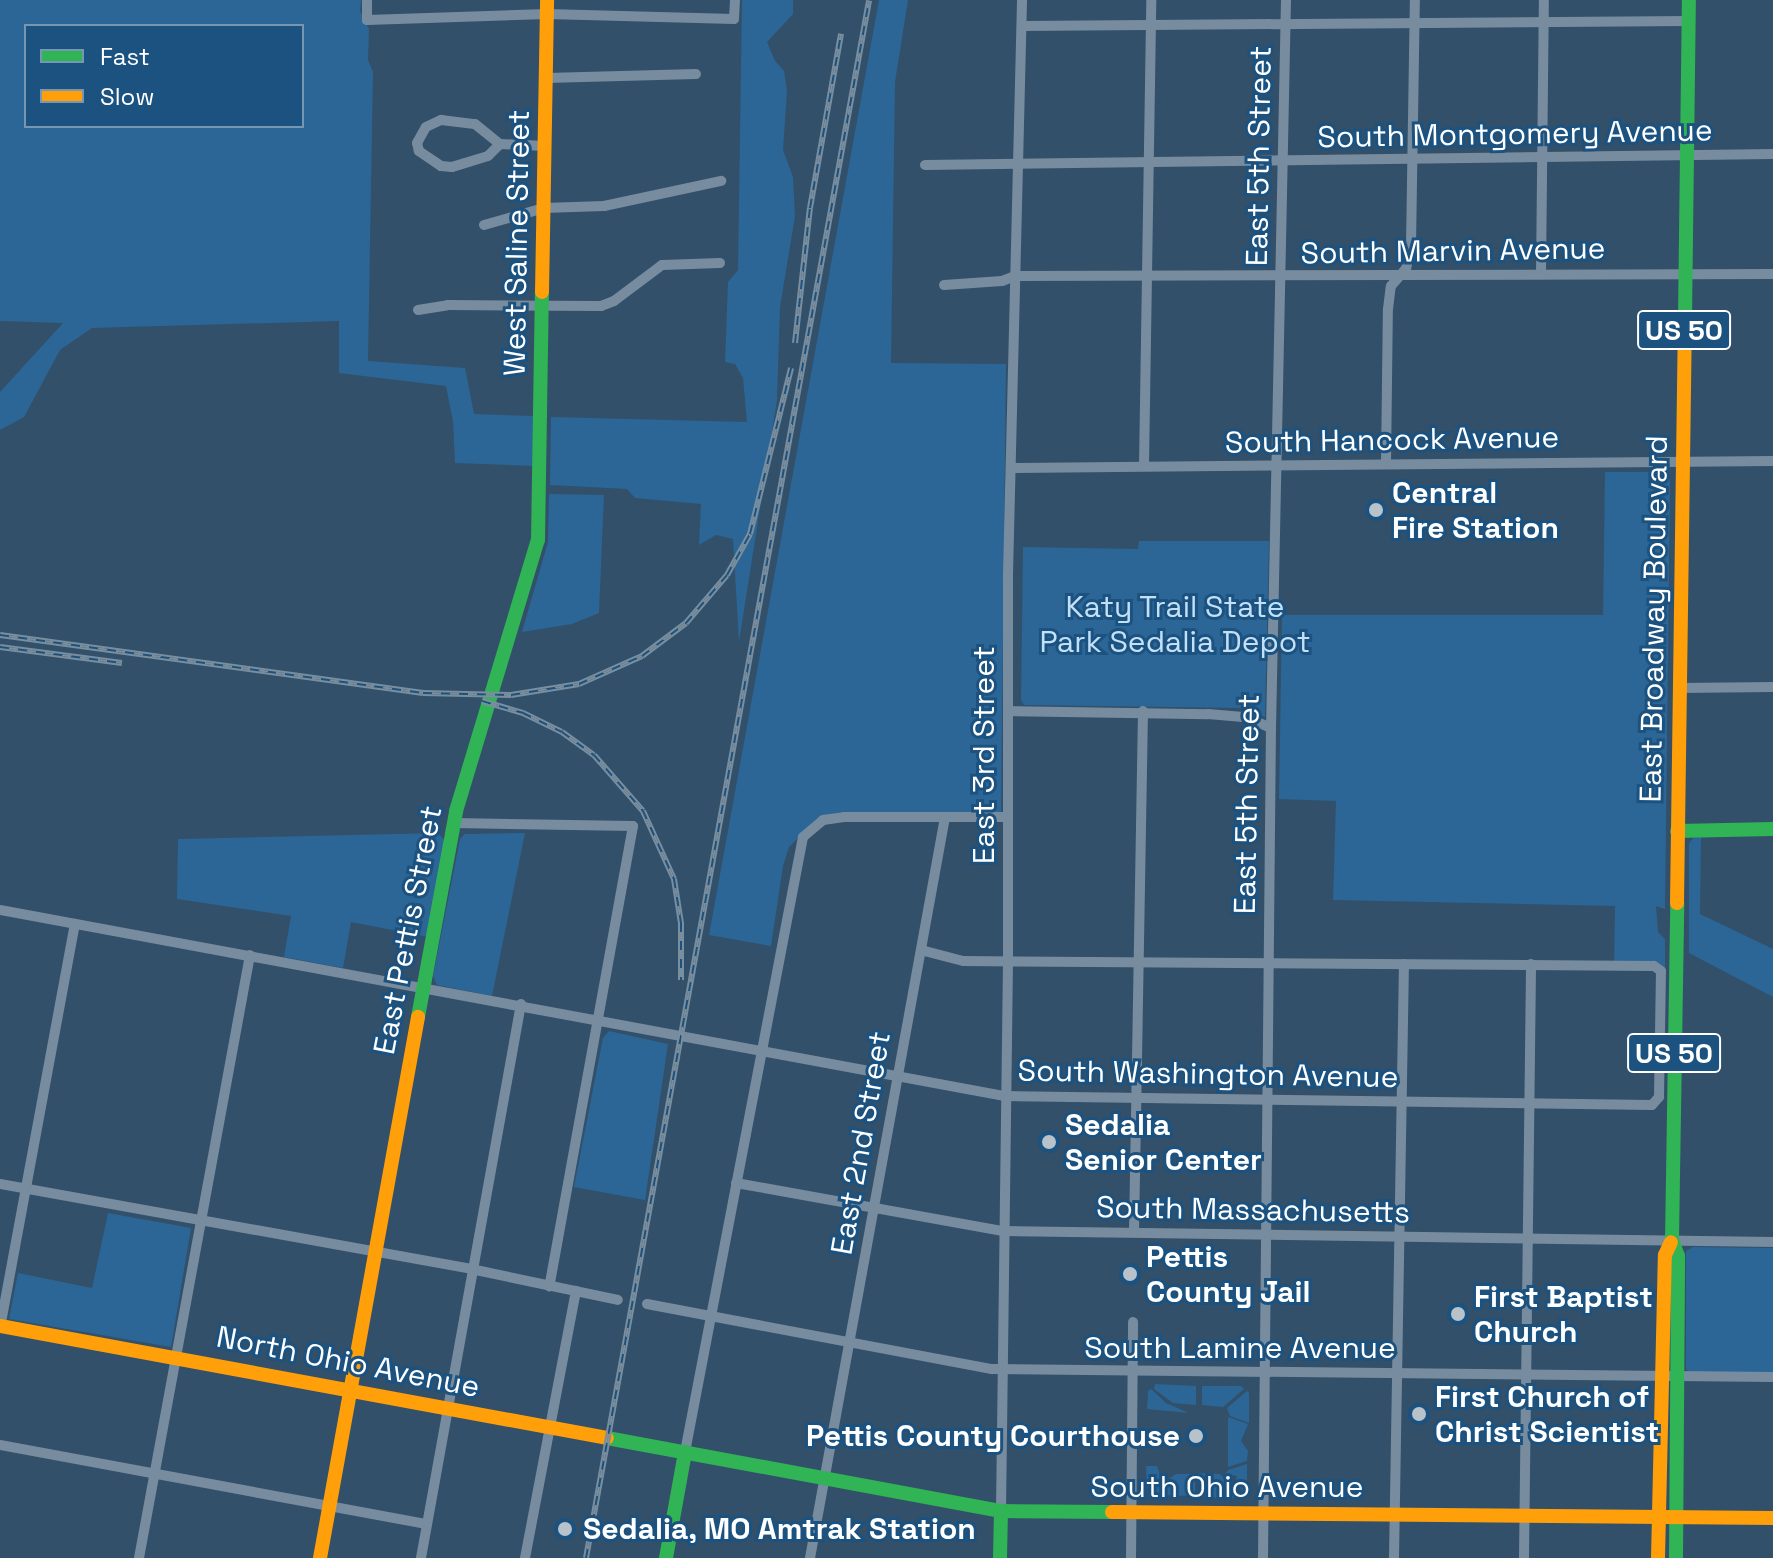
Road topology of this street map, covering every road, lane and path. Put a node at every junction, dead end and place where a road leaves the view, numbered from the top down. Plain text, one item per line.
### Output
1 (367, 0) edge
2 (735, 0) edge
3 (1022, 0) edge
4 (1151, 0) edge
5 (1286, 0) edge
6 (1415, 0) edge
7 (1544, 0) edge
8 (1689, 0) edge
9 (547, 7) edge
10 (1544, 21) junction
11 (1689, 21) junction
12 (1415, 22) junction
13 (1285, 23) junction
14 (1151, 25) junction
15 (1022, 26) junction
16 (696, 74) dead end
17 (546, 78) junction
18 (500, 144) junction
19 (545, 146) junction
20 (1773, 154) edge
21 (1687, 157) junction
22 (1541, 158) junction
23 (1413, 159) junction
24 (1284, 161) junction
25 (1149, 163) junction
26 (925, 165) dead end
27 (1018, 165) junction
28 (721, 181) dead end
29 (544, 208) junction
30 (484, 225) dead end
31 (720, 263) dead end
32 (1541, 273) junction
33 (1773, 274) edge
34 (1397, 275) junction
35 (1685, 275) junction
36 (1015, 276) junction
37 (1282, 276) junction
38 (1148, 277) junction
39 (944, 285) dead end
40 (542, 305) junction
41 (418, 310) dead end
42 (1773, 461) edge
43 (1682, 462) junction
44 (1386, 463) junction
45 (1276, 465) junction
46 (1144, 466) junction
47 (1011, 468) junction
48 (540, 487) joint
49 (1773, 687) edge
50 (1679, 688) junction
51 (1008, 711) junction
52 (1143, 711) junction
53 (1271, 728) junction
54 (945, 817) junction
55 (1008, 817) junction
56 (454, 823) junction
57 (1773, 829) edge
58 (1677, 831) junction
59 (0, 910) edge
60 (75, 924) junction
61 (921, 950) junction
62 (250, 955) junction
63 (1008, 961) junction
64 (1140, 963) junction
65 (1270, 964) junction
66 (1404, 964) junction
67 (1531, 964) junction
68 (423, 986) junction
69 (521, 1004) junction
70 (598, 1020) junction
71 (756, 1050) junction
72 (897, 1074) junction
73 (1138, 1095) junction
74 (1005, 1096) junction
75 (1269, 1098) junction
76 (1401, 1102) junction
77 (1530, 1103) junction
78 (736, 1183) junction
79 (0, 1184) edge
80 (25, 1189) junction
81 (872, 1209) junction
82 (200, 1221) junction
83 (1002, 1231) junction
84 (1134, 1232) junction
85 (1268, 1234) junction
86 (1400, 1236) junction
87 (1530, 1237) junction
88 (1672, 1240) junction
89 (1773, 1242) edge
90 (375, 1253) junction
91 (471, 1269) junction
92 (549, 1286) junction
93 (576, 1291) junction
94 (618, 1300) dead end
95 (647, 1304) dead end
96 (711, 1316) junction
97 (1133, 1322) dead end
98 (0, 1326) edge
99 (851, 1343) junction
100 (174, 1356) junction
101 (1004, 1369) junction
102 (1132, 1371) junction
103 (1267, 1371) junction
104 (1397, 1373) junction
105 (1527, 1375) junction
106 (1677, 1376) junction
107 (1662, 1377) junction
108 (1773, 1377) edge
109 (350, 1390) junction
110 (448, 1408) junction
111 (550, 1427) junction
112 (0, 1445) edge
113 (685, 1452) junction
114 (154, 1474) junction
115 (826, 1478) junction
116 (329, 1506) junction
117 (1001, 1511) junction
118 (1131, 1513) junction
119 (1263, 1513) junction
120 (1395, 1514) junction
121 (1525, 1515) junction
122 (1659, 1517) junction
123 (1677, 1517) junction
124 (1773, 1518) edge
125 (427, 1524) junction
126 (139, 1558) edge
127 (320, 1558) edge
128 (421, 1558) edge
129 (525, 1558) edge
130 (666, 1558) edge
131 (810, 1558) edge
132 (1000, 1558) edge
133 (1131, 1558) edge
134 (1263, 1558) edge
135 (1394, 1558) edge
136 (1524, 1558) edge
137 (1658, 1558) edge
138 (1676, 1558) edge

1 - 9 street
2 - 9 street
3 - 15 street, East 3rd Street
4 - 14 street
5 - 13 street, East 5th Street
6 - 12 street
7 - 10 street
8 - 11 main road, East Broadway Boulevard / US 50
9 - 17 main road, West Saline Street
10 - 11 street
10 - 12 street
10 - 22 street
11 - 21 main road, East Broadway Boulevard / US 50
12 - 13 street
12 - 23 street
13 - 14 street
13 - 24 street, East 5th Street
14 - 15 street
14 - 25 street
15 - 27 street, East 3rd Street
16 - 17 street
17 - 19 main road, West Saline Street
18 - 18 street
18 - 19 street
19 - 29 main road, West Saline Street
20 - 21 street, South Montgomery Avenue
21 - 22 street, South Montgomery Avenue
21 - 35 main road, East Broadway Boulevard / US 50
22 - 23 street, South Montgomery Avenue
22 - 32 street
23 - 24 street, South Montgomery Avenue
23 - 34 street
24 - 25 street, South Montgomery Avenue
24 - 37 street, East 5th Street
25 - 27 street, South Montgomery Avenue
25 - 38 street
26 - 27 street, South Montgomery Avenue
27 - 36 street, East 3rd Street
28 - 29 street
29 - 30 street
29 - 40 main road, West Saline Street
31 - 40 street
32 - 34 street, South Marvin Avenue
32 - 35 street, South Marvin Avenue
33 - 35 street, South Marvin Avenue
34 - 37 street, South Marvin Avenue
34 - 44 street
35 - 43 main road, East Broadway Boulevard / US 50
36 - 38 street, South Marvin Avenue
36 - 39 street, South Marvin Avenue
36 - 47 street, East 3rd Street
37 - 38 street, South Marvin Avenue
37 - 45 street, East 5th Street
38 - 46 street
40 - 41 street
40 - 48 main road, West Saline Street
42 - 43 street, South Hancock Avenue
43 - 44 street, South Hancock Avenue
43 - 50 main road, East Broadway Boulevard / US 50
44 - 45 street, South Hancock Avenue
45 - 46 street, South Hancock Avenue
45 - 53 street, East 5th Street
46 - 47 street, South Hancock Avenue
47 - 51 street, East 3rd Street
48 - 56 main road, East Pettis Street
49 - 50 street
50 - 58 main road, East Broadway Boulevard / US 50
51 - 52 street
51 - 55 street, East 3rd Street
52 - 53 street
52 - 64 street
53 - 65 street, East 5th Street
54 - 55 street
54 - 61 street, East 2nd Street
54 - 71 street
55 - 63 street, East 3rd Street
56 - 68 main road, East Pettis Street
56 - 70 street
57 - 58 main road
58 - 88 main road, East Broadway Boulevard / US 50
59 - 60 street, South Washington Avenue
60 - 62 street, South Washington Avenue
60 - 80 street
61 - 63 street
61 - 72 street, East 2nd Street
62 - 68 street, South Washington Avenue
62 - 82 street
63 - 64 street
63 - 74 street, East 3rd Street
64 - 65 street
64 - 73 street
65 - 66 street
65 - 75 street, East 5th Street
66 - 67 street
66 - 76 street
67 - 77 street
67 - 77 street, South Washington Avenue
68 - 69 street, South Washington Avenue
68 - 90 main road, East Pettis Street
69 - 70 street, South Washington Avenue
69 - 91 street
70 - 71 street, South Washington Avenue
70 - 92 street
71 - 72 street, South Washington Avenue
71 - 78 street
72 - 74 street, South Washington Avenue
72 - 81 street, East 2nd Street
73 - 74 street, South Washington Avenue
73 - 75 street, South Washington Avenue
73 - 84 street
74 - 83 street, East 3rd Street
75 - 76 street, South Washington Avenue
75 - 85 street, East 5th Street
76 - 77 street, South Washington Avenue
76 - 86 street
77 - 87 street
78 - 81 street, South Massachusetts
78 - 96 street
79 - 80 street
80 - 82 street
80 - 98 street
81 - 83 street, South Massachusetts
81 - 99 street, East 2nd Street
82 - 90 street
82 - 100 street
83 - 84 street, South Massachusetts
83 - 101 street, East 3rd Street
84 - 85 street, South Massachusetts
85 - 86 street, South Massachusetts
85 - 103 street, East 5th Street
86 - 87 street, South Massachusetts
86 - 104 street
87 - 88 street, South Massachusetts
87 - 105 street
88 - 89 street, South Massachusetts
88 - 106 main road, East Broadway Boulevard / US 50
88 - 107 main road, East Broadway Boulevard / US 50
90 - 91 street
90 - 109 main road, East Pettis Street
91 - 92 street
91 - 110 street
92 - 93 street
93 - 94 street
93 - 111 street
95 - 96 street, South Lamine Avenue
96 - 99 street, South Lamine Avenue
96 - 113 street
97 - 102 street
98 - 100 main road, North Ohio Avenue
99 - 101 street, South Lamine Avenue
99 - 115 street, East 2nd Street
100 - 109 main road, North Ohio Avenue
100 - 114 street
101 - 102 street, South Lamine Avenue
101 - 117 street, East 3rd Street
102 - 103 street, South Lamine Avenue
102 - 118 street
103 - 104 street, South Lamine Avenue
103 - 119 street, East 5th Street
104 - 105 street, South Lamine Avenue
104 - 120 street
105 - 107 street, South Lamine Avenue
105 - 121 street
106 - 107 street, South Lamine Avenue
106 - 108 street, South Lamine Avenue
106 - 123 main road, East Broadway Boulevard / US 50
107 - 122 main road, East Broadway Boulevard / US 50
109 - 110 main road, North Ohio Avenue
109 - 116 main road, East Pettis Street
110 - 111 main road, North Ohio Avenue
110 - 125 street
111 - 113 main road, North Ohio Avenue
111 - 129 street
112 - 114 street
113 - 115 main road, South Ohio Avenue
113 - 130 main road
114 - 116 street
114 - 126 street
115 - 117 main road, South Ohio Avenue
115 - 131 street, East 2nd Street
116 - 125 street
116 - 127 main road, East Pettis Street
117 - 118 main road, South Ohio Avenue
117 - 132 main road
118 - 119 main road, South Ohio Avenue
118 - 133 street
119 - 120 main road, South Ohio Avenue
119 - 134 street, East 5th Street
120 - 121 main road, South Ohio Avenue
120 - 135 street
121 - 122 main road, South Ohio Avenue
121 - 136 street
122 - 123 main road, South Ohio Avenue
122 - 137 main road, US 50
123 - 124 main road, South Ohio Avenue
123 - 138 main road, US 50
125 - 128 street

